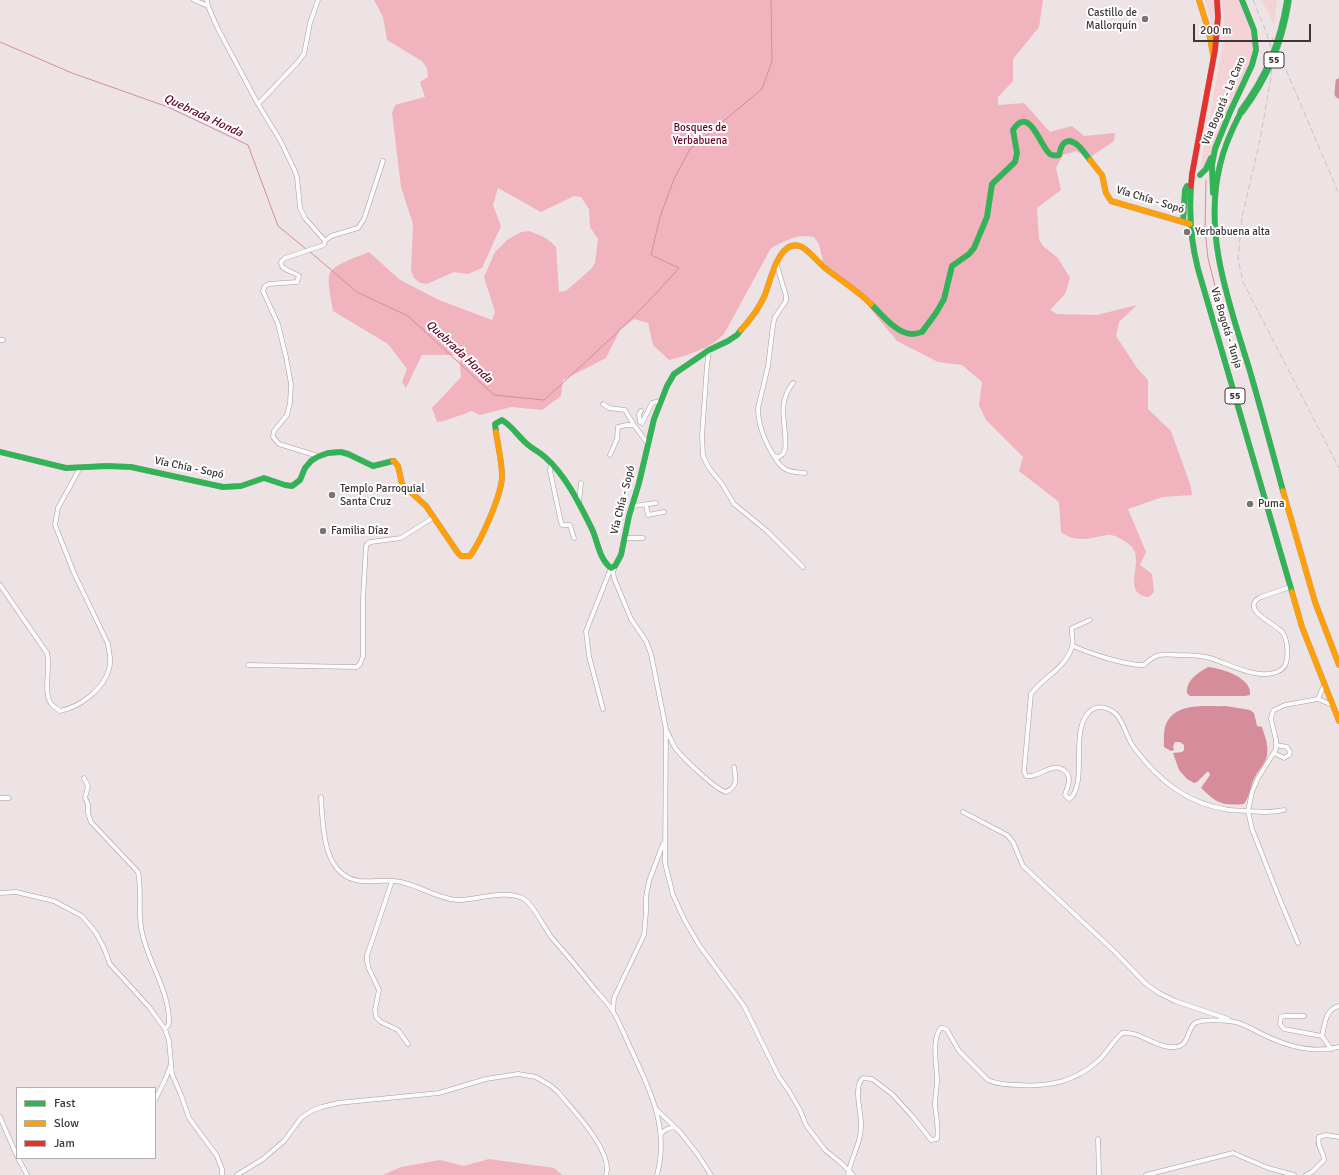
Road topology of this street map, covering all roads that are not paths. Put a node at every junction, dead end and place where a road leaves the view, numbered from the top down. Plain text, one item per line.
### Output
1 (194, 0) edge
2 (208, 0) edge
3 (318, 0) edge
4 (1217, 0) edge
5 (1288, 0) edge
6 (1199, 1) edge
7 (1243, 1) edge
8 (208, 6) junction
9 (1213, 62) junction
10 (258, 104) junction
11 (1217, 144) junction
12 (383, 161) dead end
13 (1200, 175) dead end
14 (1187, 186) dead end
15 (1215, 213) junction
16 (1186, 223) junction
17 (325, 241) junction
18 (776, 262) junction
19 (710, 350) junction
20 (793, 383) dead end
21 (660, 401) junction
22 (603, 404) dead end
23 (641, 411) dead end
24 (634, 425) junction
25 (648, 444) junction
26 (0, 452) edge
27 (610, 455) dead end
28 (318, 456) junction
29 (774, 456) junction
30 (551, 464) junction
31 (80, 468) junction
32 (805, 472) dead end
33 (581, 483) dead end
34 (656, 503) dead end
35 (579, 504) junction
36 (646, 505) junction
37 (633, 506) junction
38 (664, 512) dead end
39 (434, 517) junction
40 (574, 538) dead end
41 (625, 538) junction
42 (643, 538) dead end
43 (613, 567) junction
44 (803, 567) dead end
45 (0, 585) edge
46 (1290, 587) junction
47 (1090, 620) dead end
48 (1073, 646) junction
49 (248, 665) dead end
50 (1339, 665) edge
51 (1324, 685) junction
52 (1318, 699) junction
53 (1333, 706) junction
54 (603, 710) dead end
55 (1339, 721) edge
56 (666, 729) junction
57 (1276, 745) junction
58 (1274, 753) junction
59 (734, 767) dead end
60 (84, 778) dead end
61 (321, 797) dead end
62 (0, 798) edge
63 (9, 798) dead end
64 (1284, 810) dead end
65 (1248, 811) junction
66 (963, 812) dead end
67 (664, 842) junction
68 (392, 881) junction
69 (0, 893) edge
70 (1298, 943) dead end
71 (1339, 1006) edge
72 (612, 1010) junction
73 (1304, 1016) dead end
74 (1234, 1021) junction
75 (164, 1029) junction
76 (1322, 1036) junction
77 (408, 1044) dead end
78 (1339, 1047) edge
79 (1331, 1049) junction
80 (171, 1065) junction
81 (156, 1098) edge
82 (657, 1109) junction
83 (0, 1117) edge
84 (676, 1127) junction
85 (660, 1134) junction
86 (1339, 1137) edge
87 (1098, 1139) dead end
88 (16, 1153) edge
89 (19, 1159) edge
90 (850, 1174) edge
91 (27, 1175) edge
92 (222, 1175) edge
93 (237, 1175) edge
94 (606, 1175) edge
95 (657, 1175) edge
96 (711, 1175) edge
97 (1100, 1175) edge
98 (1146, 1175) edge
99 (1294, 1175) edge
100 (1306, 1175) edge

1 - 8 street
2 - 8 street
3 - 10 street
4 - 9 main road, Vía Bogotá - Tunja / 55
5 - 15 main road, Vía Bogotá - Tunja / 55, bridge
6 - 9 main road, 55
7 - 11 main road, Vía Bogotá - La Caro / 55
8 - 10 street
9 - 16 main road, Vía Bogotá - Tunja / 55
10 - 17 street
11 - 13 main road
11 - 15 main road, Vía Bogotá - La Caro / 55
12 - 17 street
14 - 16 main road
15 - 50 main road, Vía Bogotá - Tunja / 55
16 - 18 main road, Vía Chía - Sopó
16 - 46 main road, Vía Bogotá - Tunja / 55
17 - 28 street
18 - 19 main road, Vía Chía - Sopó
18 - 29 street
19 - 21 main road, Vía Chía - Sopó
19 - 44 street
20 - 29 street
21 - 23 street
21 - 25 main road, Vía Chía - Sopó
22 - 24 street
24 - 25 street
24 - 27 street
25 - 37 main road, Vía Chía - Sopó
26 - 31 main road, Vía Chía - Sopó
28 - 31 main road, Vía Chía - Sopó
28 - 39 main road, Vía Chía - Sopó
29 - 32 street
30 - 35 main road, Vía Chía - Sopó
30 - 39 main road, Vía Chía - Sopó
30 - 40 street
31 - 45 street
33 - 35 street
34 - 36 street
35 - 43 main road, Vía Chía - Sopó
36 - 37 street
36 - 38 street
37 - 41 main road, Vía Chía - Sopó
39 - 49 street
41 - 42 street
41 - 43 main road, Vía Chía - Sopó
43 - 54 street
43 - 56 street
46 - 48 street
46 - 51 main road, Vía Bogotá - Tunja / 55
47 - 48 street
48 - 65 street
51 - 52 street
51 - 53 main road, Vía Bogotá - Tunja / 55
52 - 53 street
52 - 57 street
53 - 55 main road, Vía Bogotá - Tunja / 55
56 - 59 street
56 - 67 street
57 - 58 street
57 - 58 street
58 - 65 street
60 - 75 street
61 - 68 street
62 - 63 street
64 - 65 street
65 - 70 street
66 - 74 street
67 - 72 street
67 - 90 street
68 - 72 street
68 - 77 street
69 - 75 street
71 - 76 street
72 - 82 street
73 - 76 street
74 - 79 street
74 - 90 street
75 - 80 street
76 - 79 street
78 - 79 street
80 - 81 street
80 - 92 street
82 - 84 street
82 - 85 street
83 - 88 street
84 - 85 street
84 - 96 street
85 - 95 street
86 - 100 street
87 - 97 street
89 - 91 street
93 - 94 street
98 - 99 street

